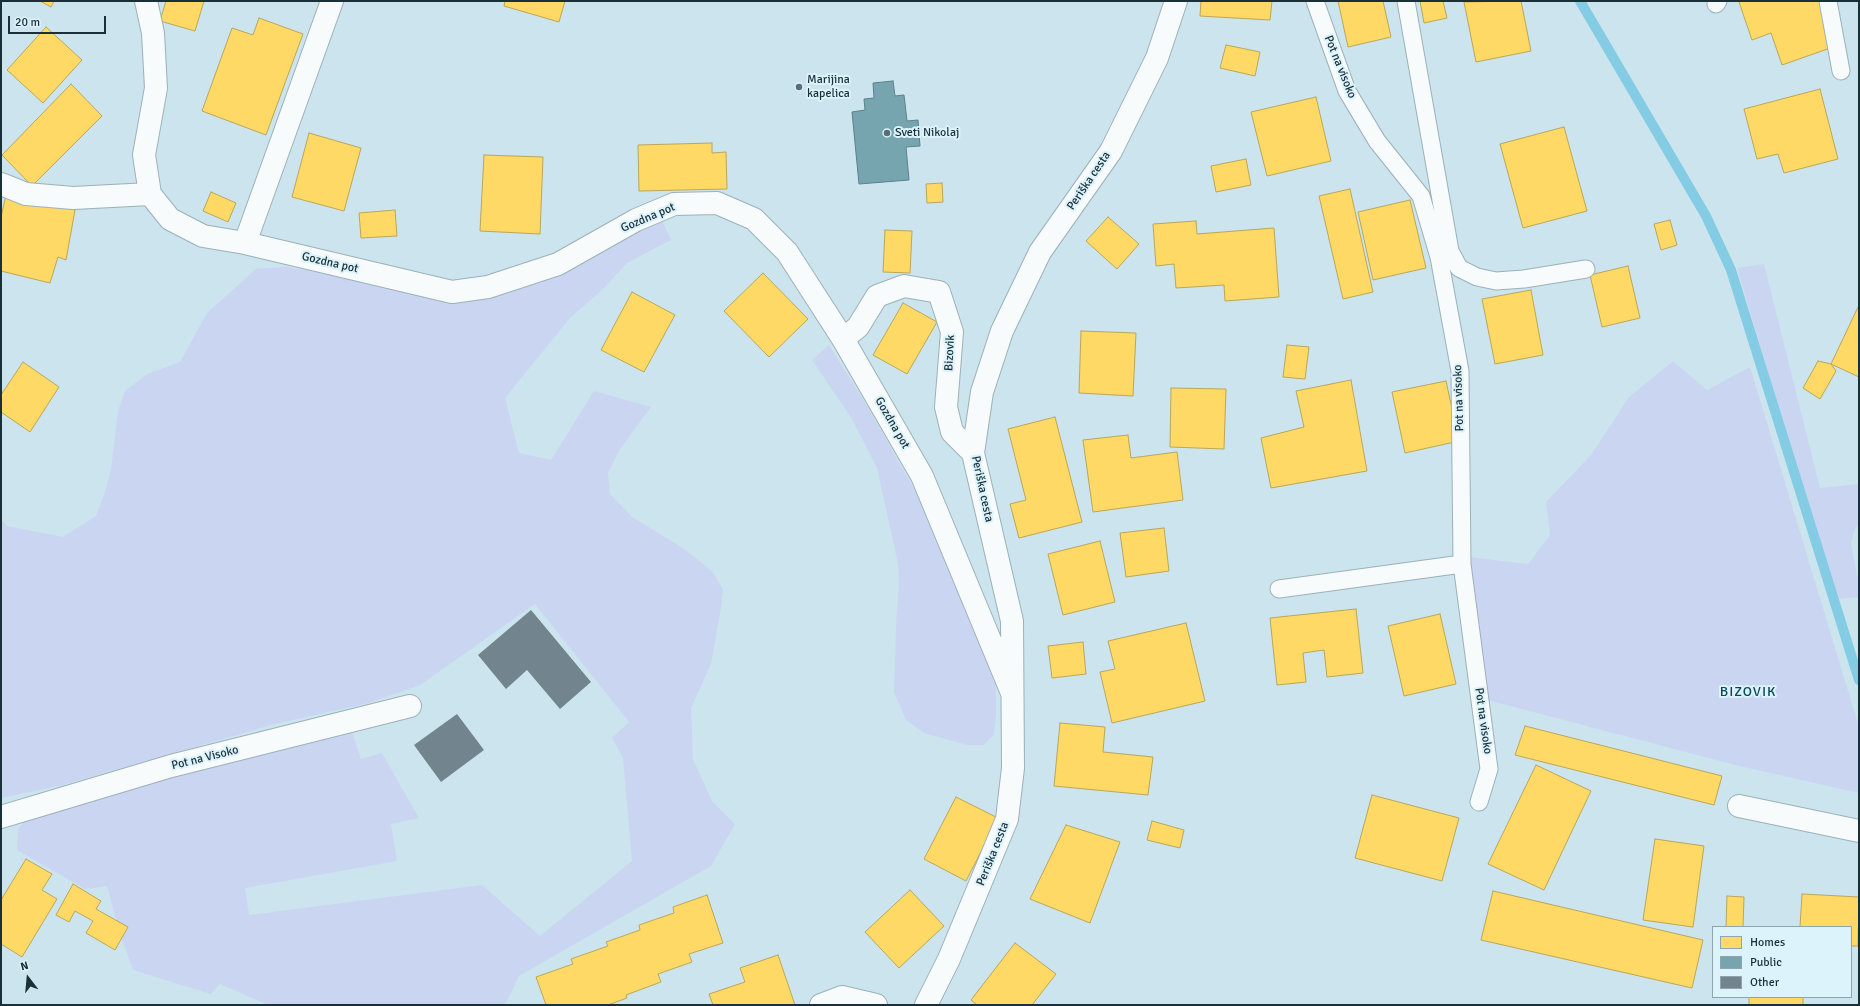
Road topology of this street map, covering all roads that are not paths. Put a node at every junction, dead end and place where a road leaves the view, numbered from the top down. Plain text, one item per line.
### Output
1 (146, 1) edge
2 (332, 1) edge
3 (1176, 1) edge
4 (1315, 1) edge
5 (1406, 1) edge
6 (1828, 1) edge
7 (1842, 71) dead end
8 (1, 184) edge
9 (150, 194) junction
10 (245, 243) junction
11 (1586, 269) dead end
12 (843, 339) junction
13 (973, 453) junction
14 (1462, 564) junction
15 (1279, 589) dead end
16 (1012, 693) junction
17 (410, 706) dead end
18 (1479, 802) dead end
19 (1739, 806) dead end
20 (1, 817) edge
21 (1859, 831) edge
22 (821, 1005) edge
23 (876, 1005) edge
24 (926, 1005) edge

1 - 9 street, Gozdna pot
2 - 10 street
3 - 13 street, Periška cesta
4 - 14 lane, Pot na visoko
5 - 11 lane
6 - 7 lane
8 - 9 street
9 - 10 street, Gozdna pot
10 - 12 street, Gozdna pot
12 - 13 street, Bizovik
12 - 16 street, Gozdna pot
13 - 16 street, Periška cesta
14 - 15 lane
14 - 18 lane, Pot na visoko
16 - 24 street, Periška cesta
17 - 20 street, Pot na Visoko
19 - 21 street
22 - 23 street

